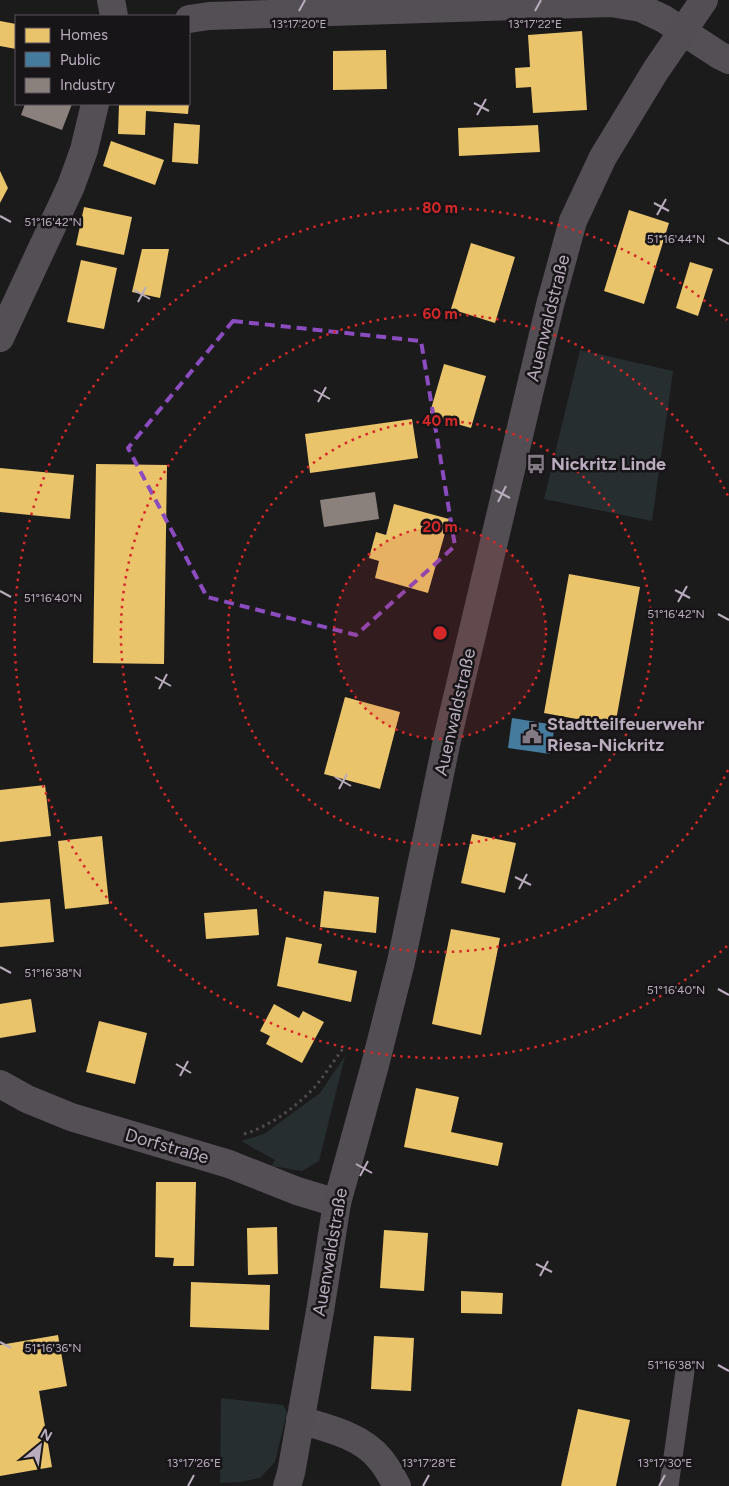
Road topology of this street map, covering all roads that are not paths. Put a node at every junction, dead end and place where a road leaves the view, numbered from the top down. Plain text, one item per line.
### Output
1 (111, 0) edge
2 (704, 0) edge
3 (114, 15) edge
4 (190, 19) edge
5 (683, 31) junction
6 (729, 60) edge
7 (95, 105) edge
8 (0, 338) edge
9 (0, 1084) edge
10 (337, 1203) junction
11 (685, 1371) dead end
12 (300, 1420) junction
13 (287, 1486) edge
14 (397, 1486) edge
15 (669, 1486) edge

1 - 3 street
2 - 5 street, Auenwaldstraße
4 - 5 street
5 - 6 street
5 - 10 street, Auenwaldstraße
7 - 8 street
9 - 10 street, Dorfstraße
10 - 12 street, Auenwaldstraße
11 - 15 lane
12 - 13 street, Auenwaldstraße
12 - 14 street

